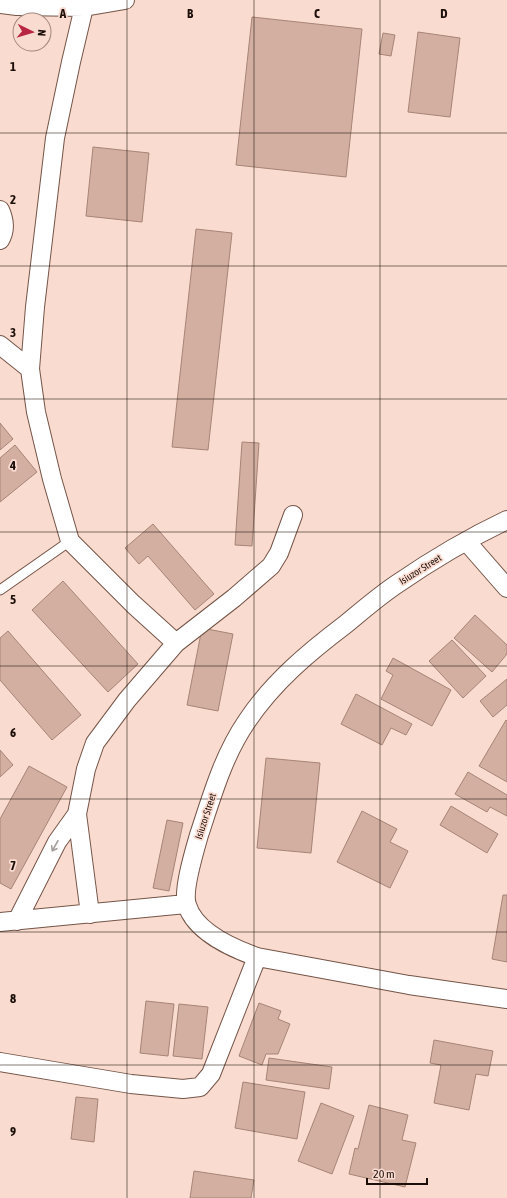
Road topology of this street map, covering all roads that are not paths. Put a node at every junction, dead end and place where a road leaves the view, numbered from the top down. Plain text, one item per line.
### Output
1 (125, 0) edge
2 (0, 4) edge
3 (84, 7) junction
4 (0, 210) edge
5 (0, 240) edge
6 (0, 345) edge
7 (30, 369) junction
8 (293, 515) dead end
9 (507, 520) edge
10 (70, 541) junction
11 (466, 541) junction
12 (507, 588) edge
13 (0, 590) edge
14 (176, 643) junction
15 (77, 814) junction
16 (186, 904) junction
17 (90, 914) junction
18 (8, 921) edge
19 (256, 957) junction
20 (507, 999) edge
21 (0, 1062) edge

1 - 3 street
2 - 3 street
3 - 7 street
4 - 5 street
6 - 7 street
7 - 10 street
8 - 14 street
9 - 11 street, Isiuzor Street
10 - 13 lane
10 - 14 street
11 - 12 street
11 - 16 street, Isiuzor Street
14 - 15 street
15 - 17 street
15 -> 18 street
16 - 17 street
16 - 19 street
17 - 18 street
19 - 20 street
19 - 21 street

